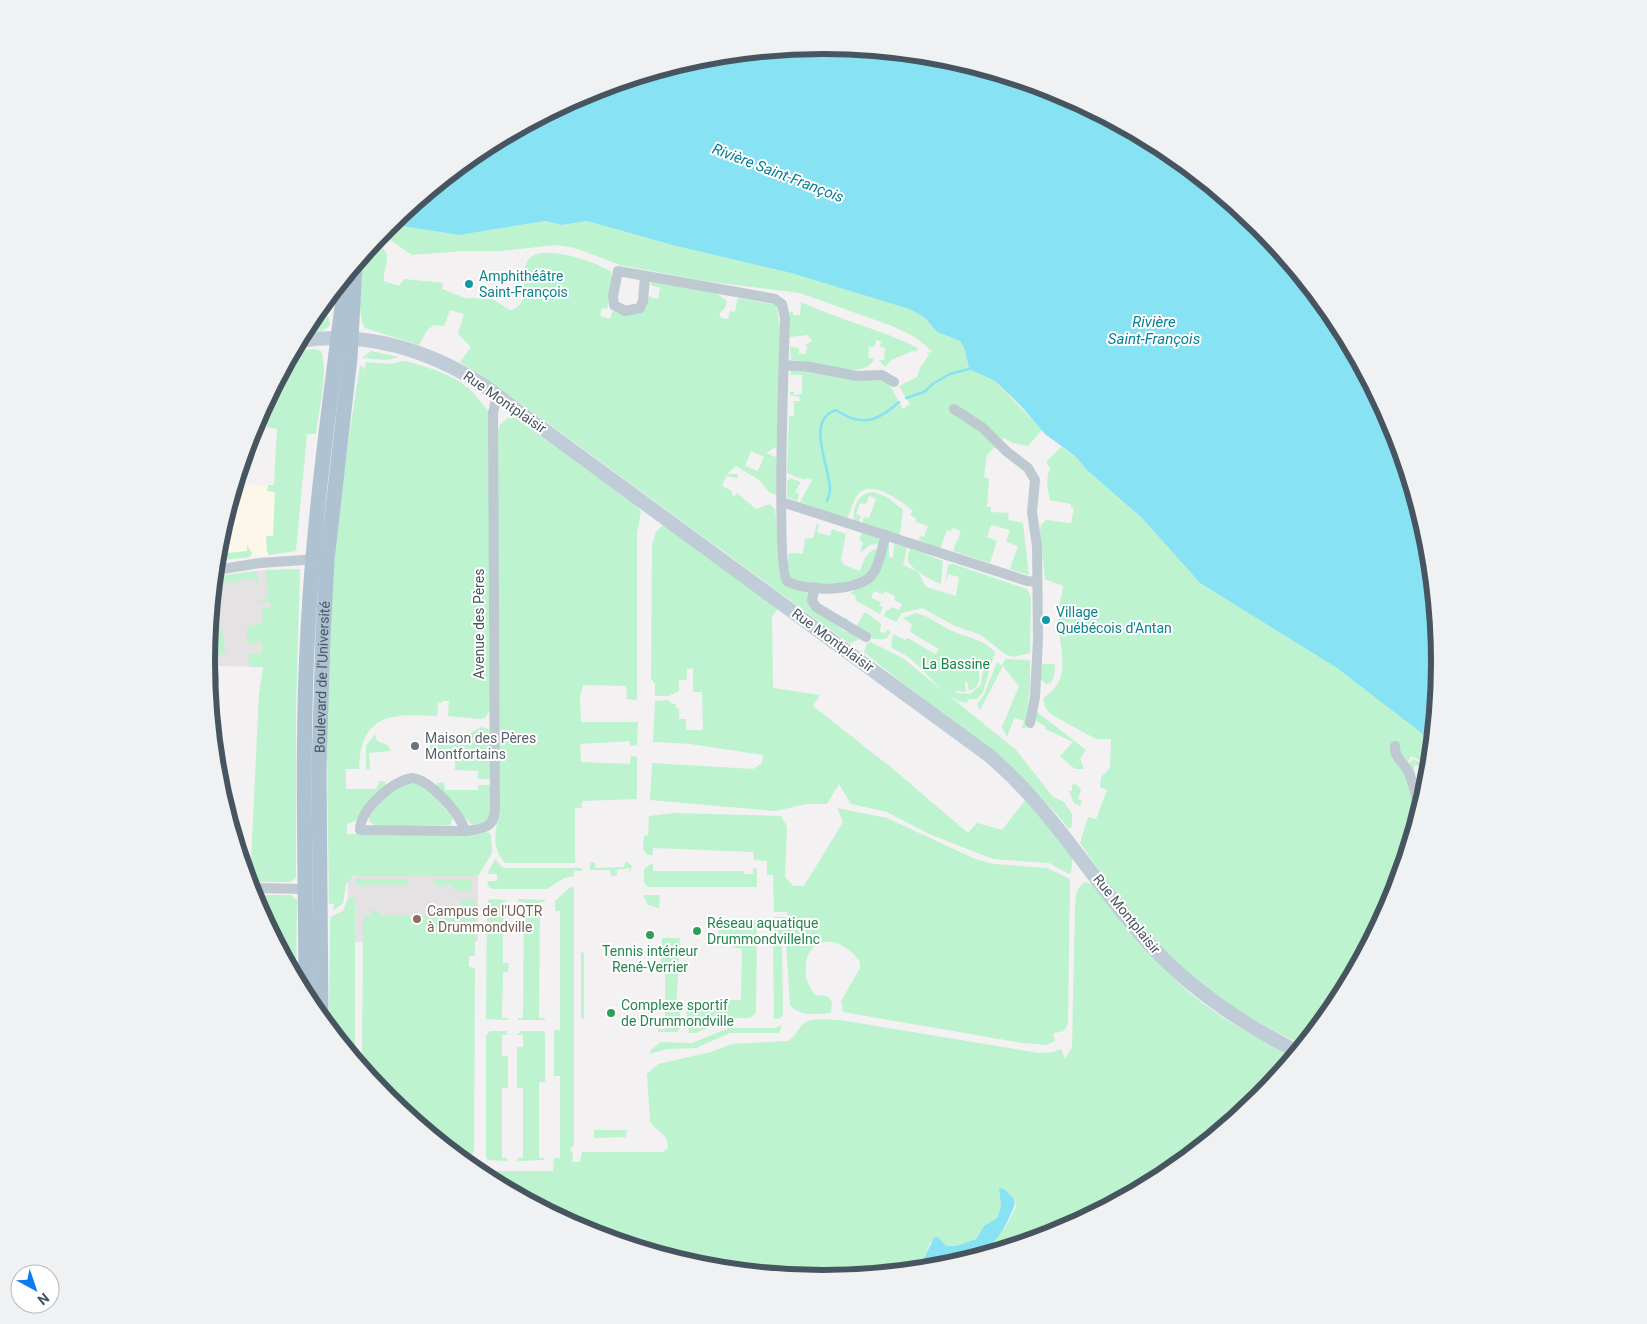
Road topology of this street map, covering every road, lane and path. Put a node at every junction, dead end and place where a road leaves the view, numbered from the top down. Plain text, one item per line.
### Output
1 (354, 276) edge
2 (645, 276) dead end
3 (346, 286) edge
4 (344, 338) junction
5 (308, 340) edge
6 (784, 365) junction
7 (894, 382) dead end
8 (497, 395) junction
9 (954, 409) dead end
10 (782, 502) junction
11 (886, 535) junction
12 (319, 560) junction
13 (222, 569) edge
14 (1038, 582) junction
15 (815, 587) junction
16 (866, 637) dead end
17 (1030, 723) dead end
18 (1395, 746) dead end
19 (1416, 799) edge
20 (465, 830) junction
21 (259, 888) edge
22 (306, 889) junction
23 (306, 981) edge
24 (321, 1004) edge
25 (1292, 1049) edge

1 - 4 main road
2 - 6 street
3 - 4 main road
4 - 5 street, Rue Montplaisir
4 - 8 street, Rue Montplaisir
4 - 12 main road, Boulevard de l'Université
6 - 7 street
6 - 10 street
8 - 20 street, Avenue des Pères
8 - 25 street, Rue Montplaisir
9 - 14 street
10 - 11 street
10 - 15 street
11 - 14 street
11 - 15 street
12 - 13 street
12 - 22 main road, Boulevard de l'Université
12 - 24 main road, Boulevard de l'Université
14 - 17 street
15 - 16 street
18 - 19 street
20 - 20 street
21 - 22 street
22 - 23 main road, Boulevard de l'Université

